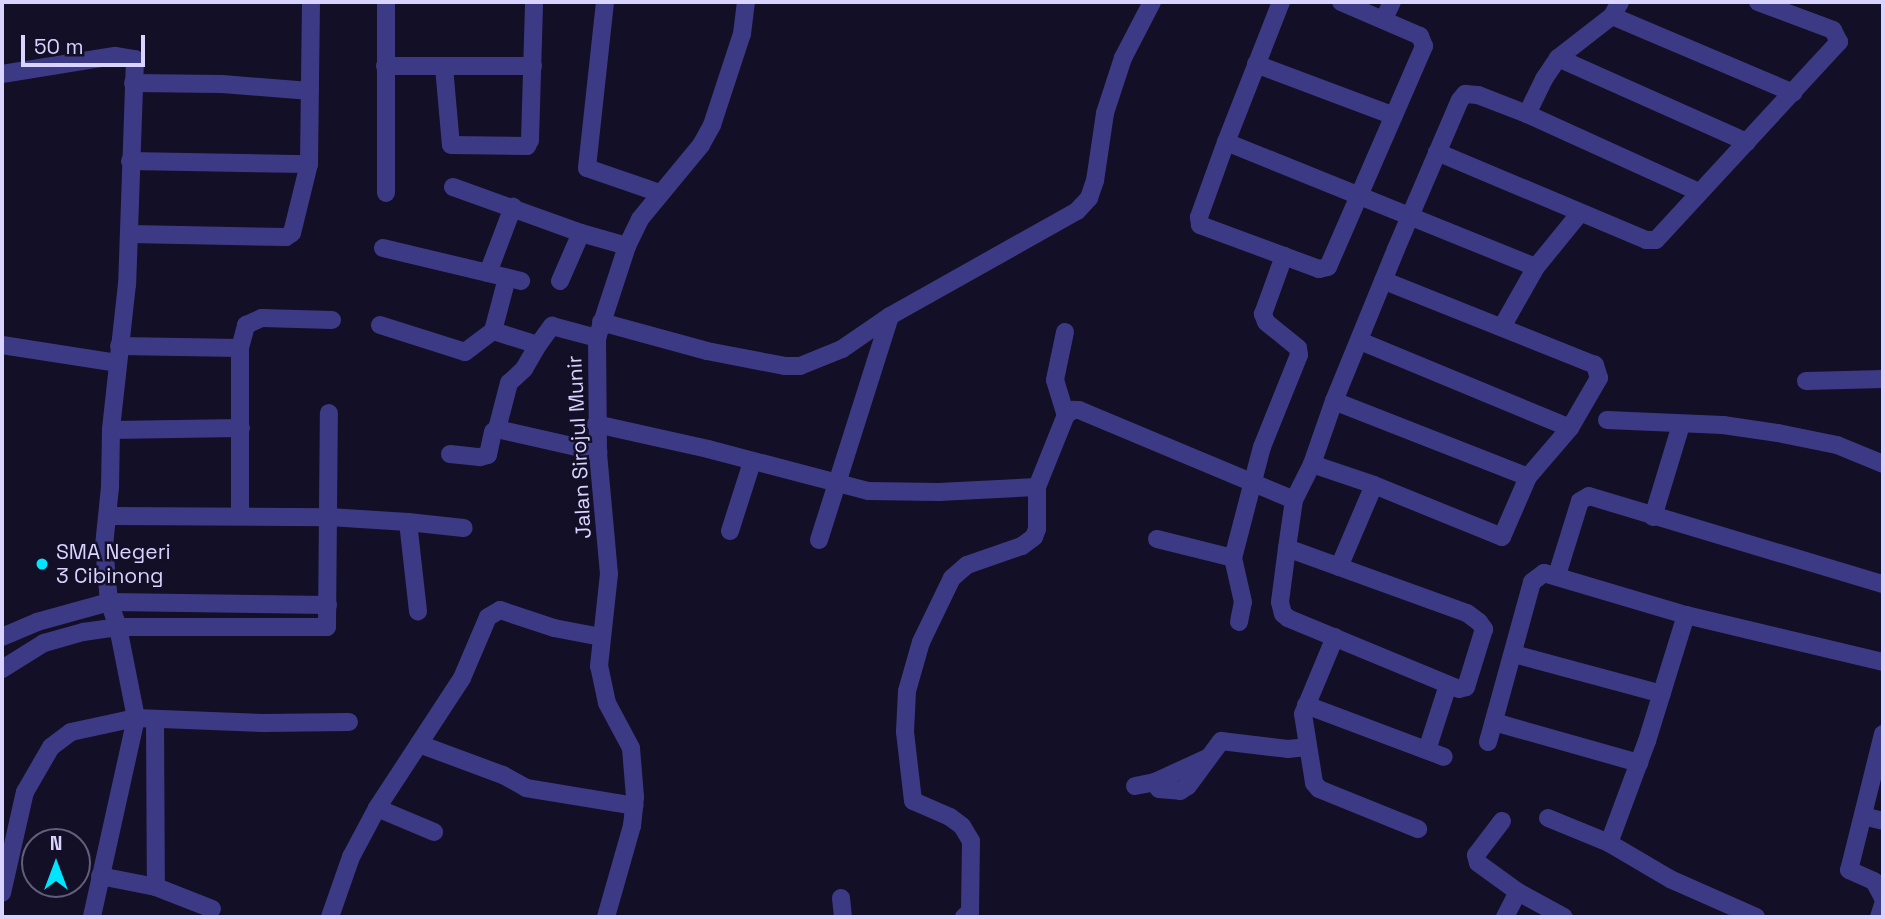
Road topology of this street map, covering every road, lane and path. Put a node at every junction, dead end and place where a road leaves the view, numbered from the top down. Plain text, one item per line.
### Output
1 (311, 2) edge
2 (386, 2) edge
3 (534, 2) edge
4 (605, 2) edge
5 (746, 2) edge
6 (1152, 2) edge
7 (1280, 2) edge
8 (1341, 2) edge
9 (1392, 2) edge
10 (1759, 2) edge
11 (1616, 9) edge
12 (1384, 19) junction
13 (1558, 58) junction
14 (1255, 64) junction
15 (385, 66) junction
16 (533, 66) junction
17 (444, 67) junction
18 (2, 74) edge
19 (133, 83) junction
20 (310, 91) junction
21 (1793, 93) junction
22 (1527, 114) junction
23 (1394, 116) junction
24 (1226, 142) junction
25 (1747, 142) junction
26 (1437, 152) junction
27 (130, 161) junction
28 (309, 164) junction
29 (453, 187) dead end
30 (1699, 192) junction
31 (386, 193) dead end
32 (659, 193) junction
33 (1361, 195) junction
34 (513, 207) junction
35 (1395, 212) junction
36 (1580, 213) junction
37 (581, 233) junction
38 (130, 234) junction
39 (627, 246) junction
40 (383, 248) dead end
41 (1284, 256) junction
42 (1536, 267) junction
43 (488, 273) junction
44 (1383, 280) junction
45 (560, 281) dead end
46 (890, 316) junction
47 (332, 320) dead end
48 (380, 325) dead end
49 (1502, 327) junction
50 (599, 330) junction
51 (493, 331) junction
52 (1065, 332) dead end
53 (1360, 341) junction
54 (2, 345) edge
55 (538, 345) junction
56 (240, 348) junction
57 (118, 355) junction
58 (1883, 379) edge
59 (1806, 381) dead end
60 (1334, 401) junction
61 (329, 413) dead end
62 (1066, 415) junction
63 (1607, 420) dead end
64 (596, 424) junction
65 (1681, 425) junction
66 (241, 428) junction
67 (1570, 428) junction
68 (497, 429) junction
69 (111, 430) junction
70 (598, 452) junction
71 (450, 454) dead end
72 (752, 462) junction
73 (1312, 464) junction
74 (1883, 464) edge
75 (1528, 477) junction
76 (836, 484) junction
77 (1374, 485) junction
78 (1037, 487) junction
79 (1271, 490) junction
80 (240, 515) junction
81 (108, 516) junction
82 (329, 517) junction
83 (1653, 517) junction
84 (408, 522) junction
85 (464, 528) dead end
86 (730, 531) dead end
87 (1157, 539) dead end
88 (818, 540) dead end
89 (1287, 548) junction
90 (1233, 558) junction
91 (1339, 567) junction
92 (1557, 575) junction
93 (1883, 584) edge
94 (109, 602) junction
95 (328, 605) junction
96 (418, 611) dead end
97 (1686, 615) junction
98 (37, 622) junction
99 (1239, 622) dead end
100 (118, 627) junction
101 (2, 637) edge
102 (601, 637) junction
103 (1335, 637) junction
104 (44, 643) junction
105 (1514, 654) junction
106 (1883, 662) edge
107 (2, 670) edge
108 (1448, 685) junction
109 (1662, 694) junction
110 (1306, 705) junction
111 (146, 719) junction
112 (349, 722) dead end
113 (1494, 722) junction
114 (1883, 739) edge
115 (1488, 742) dead end
116 (419, 744) junction
117 (1298, 748) junction
118 (1427, 750) junction
119 (1444, 757) dead end
120 (1639, 764) junction
121 (1135, 786) dead end
122 (635, 806) junction
123 (377, 808) junction
124 (1863, 816) junction
125 (1548, 818) dead end
126 (1502, 821) dead end
127 (1883, 821) edge
128 (1418, 829) dead end
129 (434, 832) dead end
130 (1609, 843) junction
131 (100, 876) junction
132 (156, 887) junction
133 (1518, 892) junction
134 (2, 893) edge
135 (841, 898) dead end
136 (1883, 898) edge
137 (1883, 905) edge
138 (212, 909) dead end
139 (92, 917) edge
140 (330, 917) edge
141 (606, 917) edge
142 (843, 917) edge
143 (964, 917) edge
144 (1506, 917) edge
145 (1564, 917) edge
146 (1755, 917) edge
147 (1879, 917) edge

1 - 20 street
2 - 15 street
3 - 16 street
4 - 32 street
5 - 32 street, Jalan Sirojul Munir
6 - 46 street
7 - 14 street
8 - 12 street
9 - 12 street
10 - 21 street
11 - 13 street
11 - 21 street
12 - 23 street
13 - 22 street
13 - 25 street
14 - 23 street
14 - 24 street
15 - 17 street
15 - 31 street
16 - 17 street
16 - 17 street
18 - 19 street
19 - 20 street
19 - 27 street
20 - 28 street
21 - 25 street
22 - 26 street
22 - 30 street
23 - 33 street
24 - 33 street
24 - 41 street
25 - 30 street
26 - 35 street
26 - 36 street
27 - 28 street
27 - 38 street
28 - 38 street
29 - 34 street
30 - 36 street
32 - 39 street, Jalan Sirojul Munir
33 - 35 street
33 - 41 street
34 - 37 street
34 - 43 street
35 - 42 street
35 - 44 street
36 - 42 street
37 - 39 street
37 - 45 street
38 - 57 street
39 - 50 street, Jalan Sirojul Munir
40 - 43 street
41 - 79 street
42 - 49 street
43 - 51 street
44 - 49 street
44 - 53 street
46 - 50 street
46 - 76 street
47 - 56 street
48 - 51 street
49 - 67 street
50 - 55 street
50 - 64 street, Jalan Sirojul Munir
51 - 55 street
52 - 62 street
53 - 60 street
53 - 67 street
54 - 57 street
55 - 68 street
56 - 57 street
56 - 66 street
57 - 69 street
58 - 59 street
60 - 73 street
60 - 75 street
61 - 82 street
62 - 78 street
62 - 79 street
63 - 65 street
64 - 70 street, Jalan Sirojul Munir
64 - 72 street
65 - 74 street
65 - 83 street
66 - 69 street
66 - 80 street
67 - 75 street
68 - 70 street
68 - 71 street
69 - 81 street
70 - 102 street, Jalan Sirojul Munir
72 - 76 street
72 - 86 street
73 - 77 street
73 - 79 street
75 - 77 street
76 - 78 street
76 - 88 street
77 - 91 street
78 - 143 street
79 - 89 street
79 - 90 street
80 - 81 street
80 - 82 street
81 - 94 street
82 - 84 street
82 - 95 street
83 - 92 street
83 - 93 street
84 - 85 street
84 - 96 street
87 - 90 street
89 - 91 street
89 - 103 street
90 - 99 street
91 - 108 street
92 - 97 street
92 - 105 street
94 - 95 street
94 - 98 street
94 - 100 street
95 - 100 street
97 - 106 street
97 - 109 street
98 - 101 street
98 - 104 street
100 - 104 street
100 - 111 street
102 - 116 street
102 - 122 street, Jalan Sirojul Munir
103 - 108 street
103 - 110 street
104 - 107 street
105 - 109 street
105 - 113 street
108 - 118 street
109 - 120 street
110 - 117 street
110 - 118 street
111 - 112 street
111 - 131 street
111 - 132 street
111 - 134 street
113 - 115 street
113 - 120 street
114 - 124 street
116 - 122 street
116 - 123 street
117 - 121 street
117 - 128 street
118 - 119 street
120 - 130 street
122 - 141 street, Jalan Sirojul Munir
123 - 129 street
123 - 140 street
124 - 127 street
124 - 136 street
125 - 130 street
126 - 133 street
130 - 146 street
131 - 132 street
131 - 139 street
132 - 138 street
133 - 144 street
133 - 145 street
135 - 142 street
137 - 147 street

